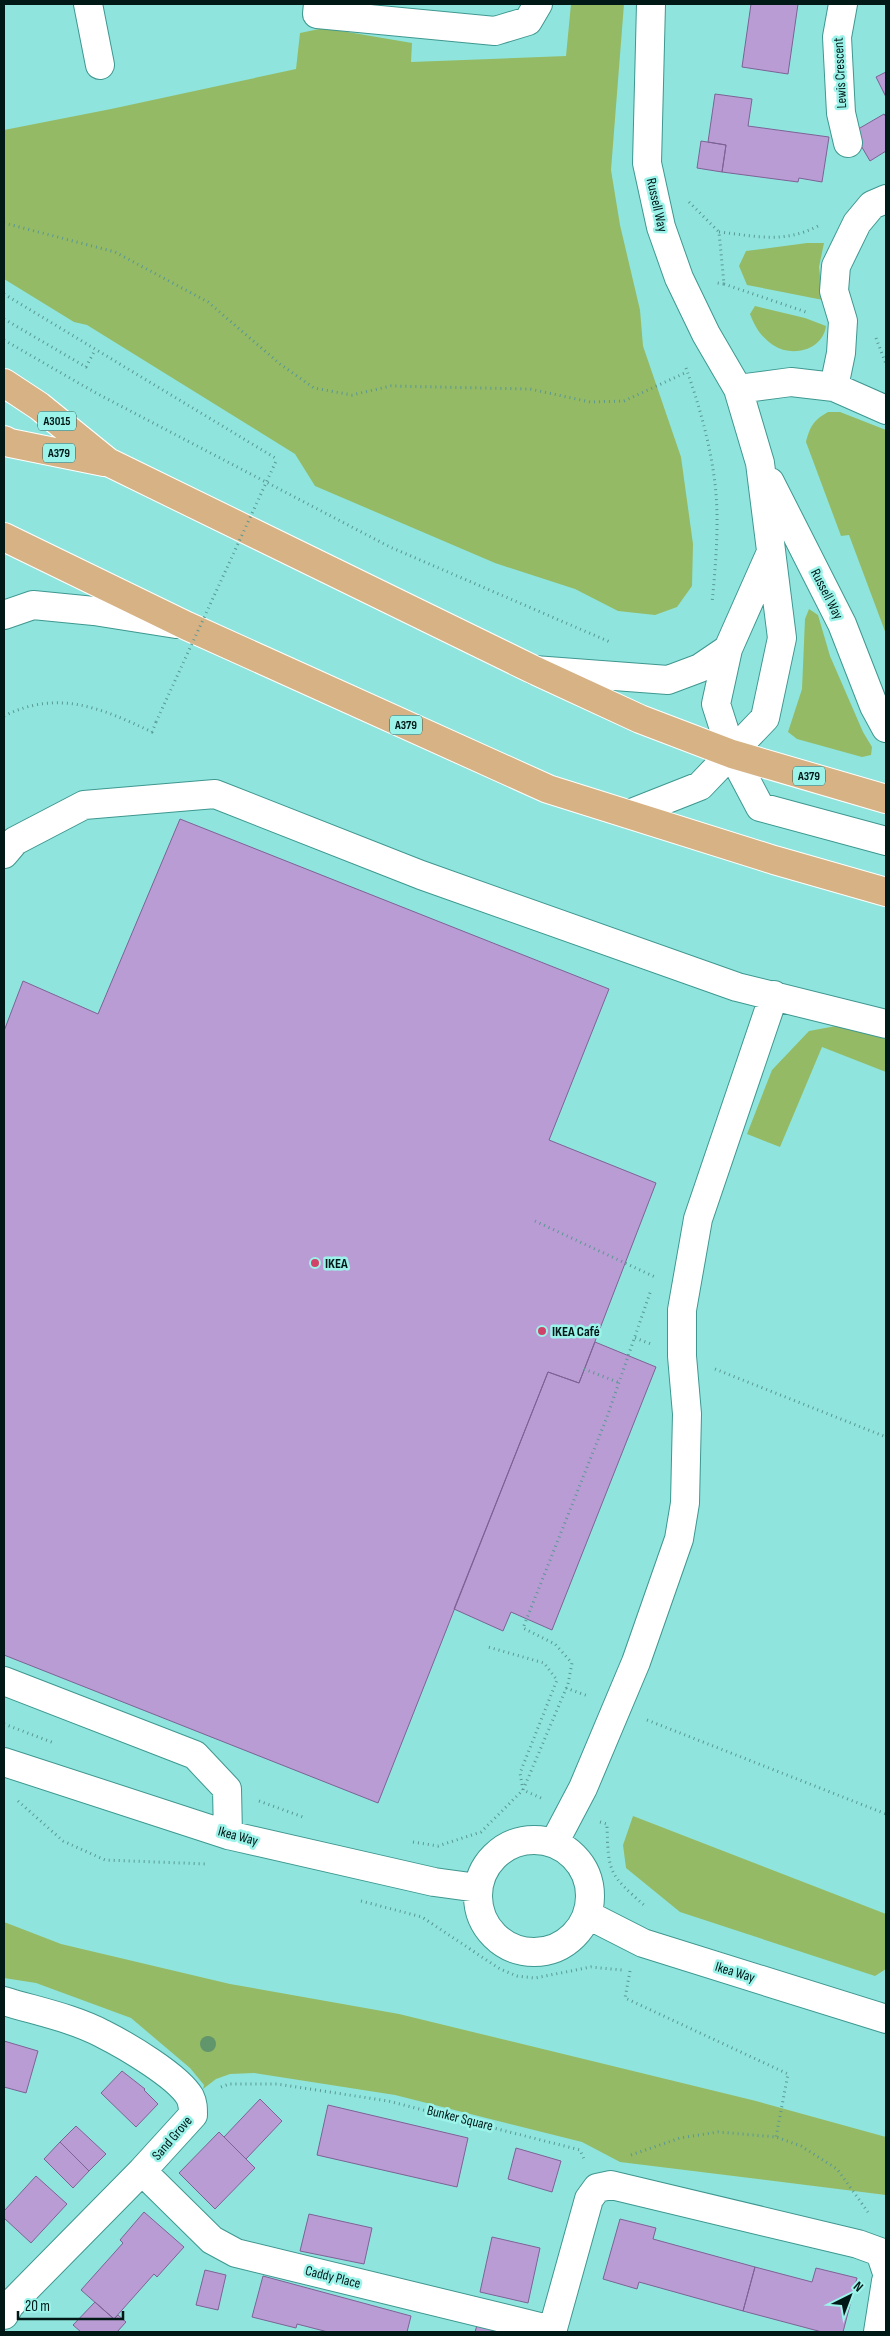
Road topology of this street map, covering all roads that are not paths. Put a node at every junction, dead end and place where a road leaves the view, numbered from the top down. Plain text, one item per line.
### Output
1 (88, 4) edge
2 (318, 4) edge
3 (538, 4) edge
4 (652, 4) edge
5 (843, 4) edge
6 (100, 65) dead end
7 (848, 142) dead end
8 (886, 198) edge
9 (4, 383) edge
10 (834, 387) junction
11 (738, 389) junction
12 (886, 410) edge
13 (6, 443) edge
14 (108, 462) junction
15 (760, 463) junction
16 (4, 537) edge
17 (772, 550) junction
18 (4, 614) edge
19 (187, 626) junction
20 (728, 649) junction
21 (534, 670) junction
22 (886, 728) edge
23 (732, 754) junction
24 (886, 799) edge
25 (629, 814) junction
26 (886, 841) edge
27 (4, 854) edge
28 (886, 892) edge
29 (774, 995) junction
30 (886, 1024) edge
31 (4, 1681) edge
32 (4, 1762) edge
33 (228, 1835) junction
34 (554, 1843) junction
35 (478, 1888) junction
36 (588, 1915) junction
37 (4, 2002) edge
38 (886, 2019) edge
39 (142, 2171) junction
40 (883, 2261) edge
41 (886, 2281) edge
42 (6, 2307) edge
43 (552, 2331) edge
44 (878, 2332) edge

1 - 6 street
2 - 3 street
4 - 11 street, Russell Way
5 - 7 street, Lewis Crescent
8 - 10 street
9 - 14 main road, A3015
10 - 11 street
10 - 12 street
11 - 15 street, Russell Way
13 - 14 main road, A379
14 - 21 main road, A379
15 - 17 street, Russell Way
15 - 22 street, Russell Way
16 - 19 main road, A379
17 - 20 street
17 - 23 street, Russell Way
18 - 19 street
19 - 25 main road, A379
20 - 21 street
20 - 23 street
21 - 23 main road, A379
23 - 24 main road, A379
23 - 25 street, Russell Way
23 - 26 street
25 - 28 main road, A379
27 - 29 street
29 - 30 street
29 - 34 street
31 - 33 street
32 - 33 street, Ikea Way
33 - 35 street, Ikea Way
34 - 35 street
34 - 36 street
35 - 36 street
36 - 38 street, Ikea Way
37 - 39 street, Sand Grove
39 - 42 street, Sand Grove
39 - 43 street, Caddy Place
40 - 43 street
41 - 44 street

